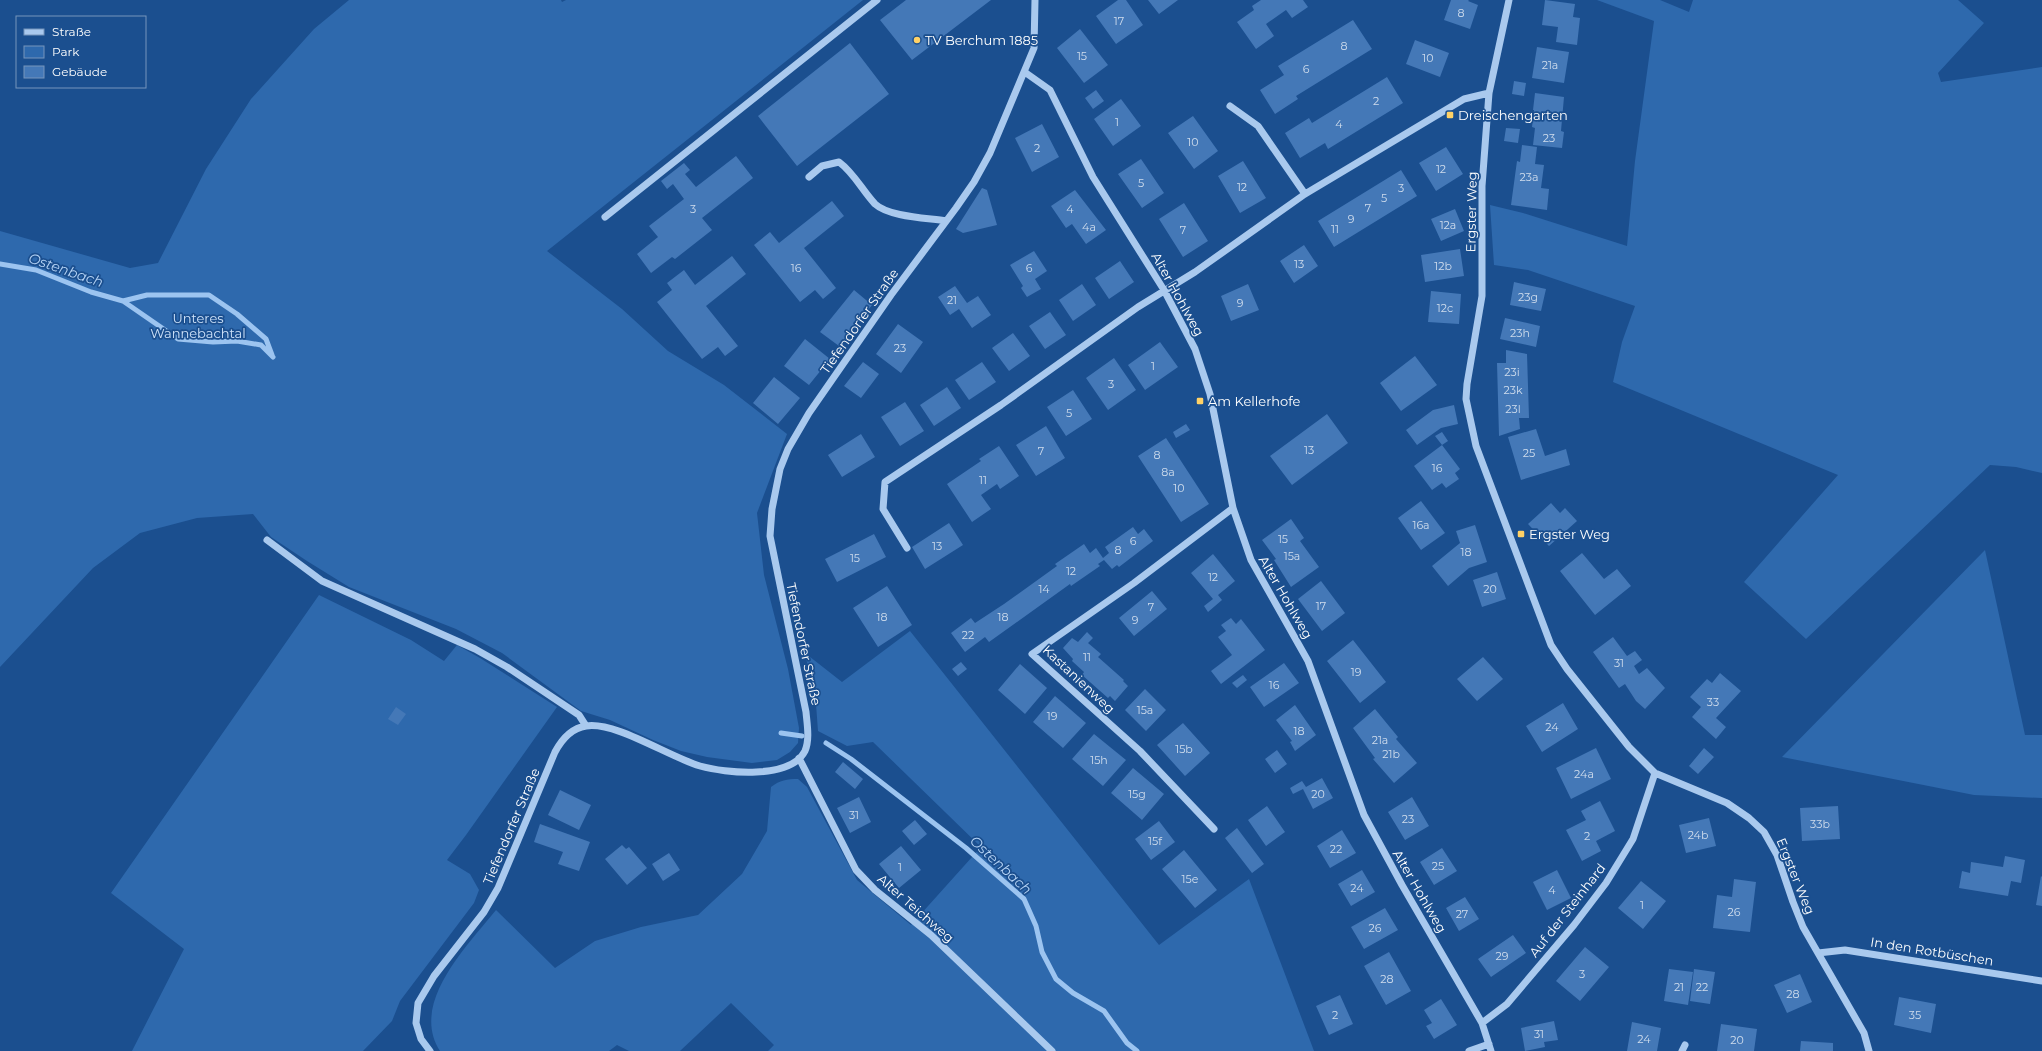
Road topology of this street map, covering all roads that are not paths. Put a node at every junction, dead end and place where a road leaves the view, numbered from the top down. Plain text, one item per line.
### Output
1 (877, 0) edge
2 (1035, 0) edge
3 (1509, 0) edge
4 (1026, 73) junction
5 (1489, 94) junction
6 (1230, 106) dead end
7 (808, 177) dead end
8 (1304, 194) junction
9 (605, 217) dead end
10 (946, 221) junction
11 (1164, 290) junction
12 (1233, 508) junction
13 (267, 540) dead end
14 (907, 548) dead end
15 (586, 726) junction
16 (799, 758) junction
17 (1655, 773) junction
18 (1214, 829) dead end
19 (1818, 953) junction
20 (2042, 981) edge
21 (1482, 1023) junction
22 (1490, 1048) edge
23 (430, 1051) edge
24 (1052, 1051) edge
25 (1469, 1051) edge
26 (1869, 1051) edge

1 - 9 street
2 - 4 street, Tiefendorfer Straße
3 - 5 street, Ergster Weg
4 - 10 street, Tiefendorfer Straße
4 - 11 street, Alter Hohlweg
5 - 8 street
5 - 17 street, Ergster Weg
6 - 8 street
7 - 10 street
8 - 11 street
10 - 16 street, Tiefendorfer Straße
11 - 12 street, Alter Hohlweg
11 - 14 street
12 - 18 street, Kastanienweg
12 - 21 street, Alter Hohlweg
13 - 15 street
15 - 16 street
15 - 23 street, Tiefendorfer Straße
16 - 24 street, Alter Teichweg
17 - 19 street, Ergster Weg
17 - 21 street, Auf der Steinhard
19 - 20 street, In den Rotbüschen
19 - 26 street, Ergster Weg
21 - 22 street, Alter Hohlweg
22 - 25 street

